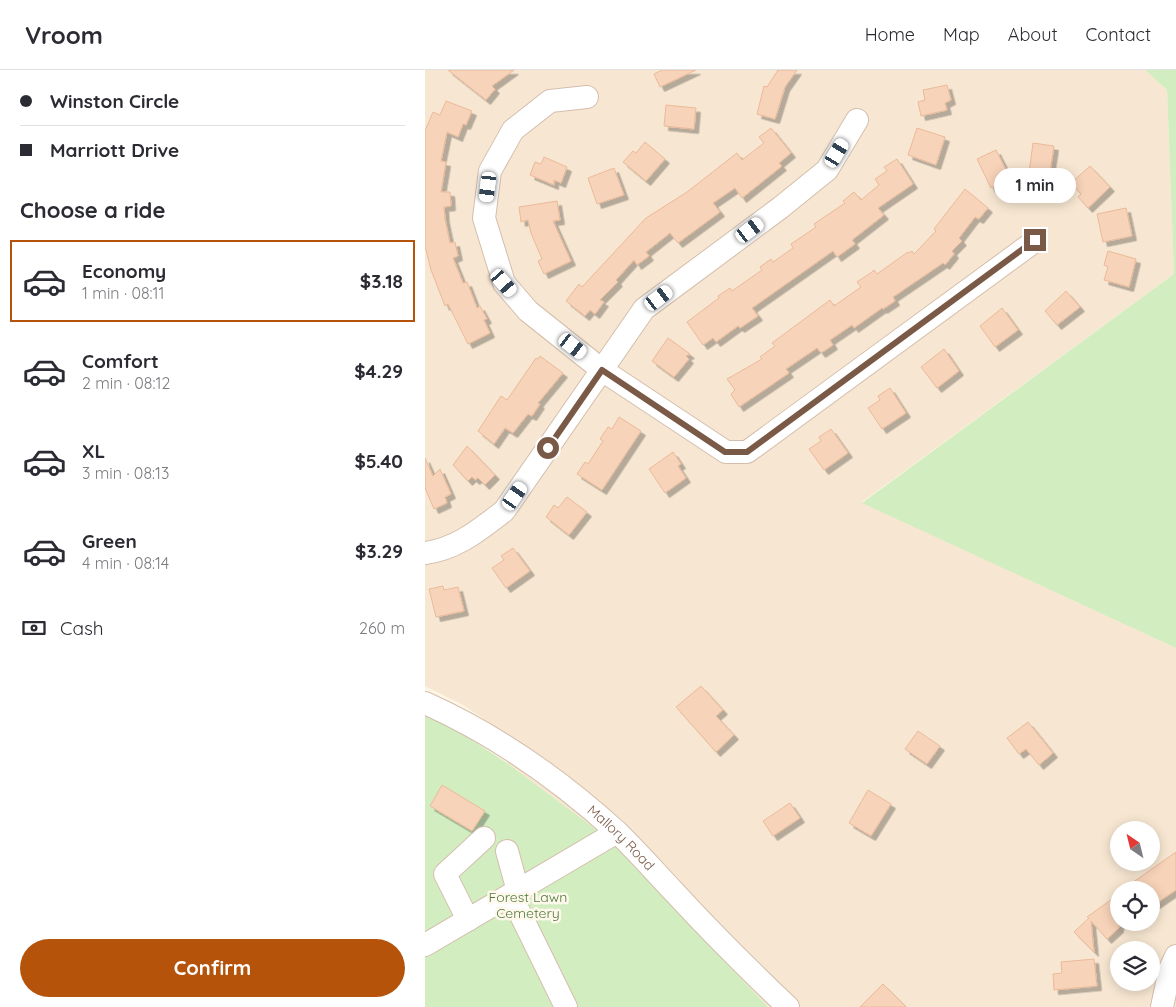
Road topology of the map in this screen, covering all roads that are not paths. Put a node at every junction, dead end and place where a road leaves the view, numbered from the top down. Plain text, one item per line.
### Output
1 (587, 97) dead end
2 (857, 120) dead end
3 (1035, 240) dead end
4 (602, 370) junction
5 (425, 554) edge
6 (427, 711) edge
7 (617, 832) junction
8 (484, 838) dead end
9 (507, 851) dead end
10 (515, 893) junction
11 (468, 920) junction
12 (425, 945) edge
13 (1176, 956) edge
14 (566, 1007) edge
15 (787, 1007) edge
16 (1162, 1007) edge

1 - 4 street
2 - 4 street
3 - 4 street
4 - 5 street
6 - 7 street, Mallory Road
7 - 10 street
7 - 15 street, Mallory Road
8 - 11 street
9 - 10 street
10 - 11 street
10 - 14 street
11 - 12 street
13 - 16 street

